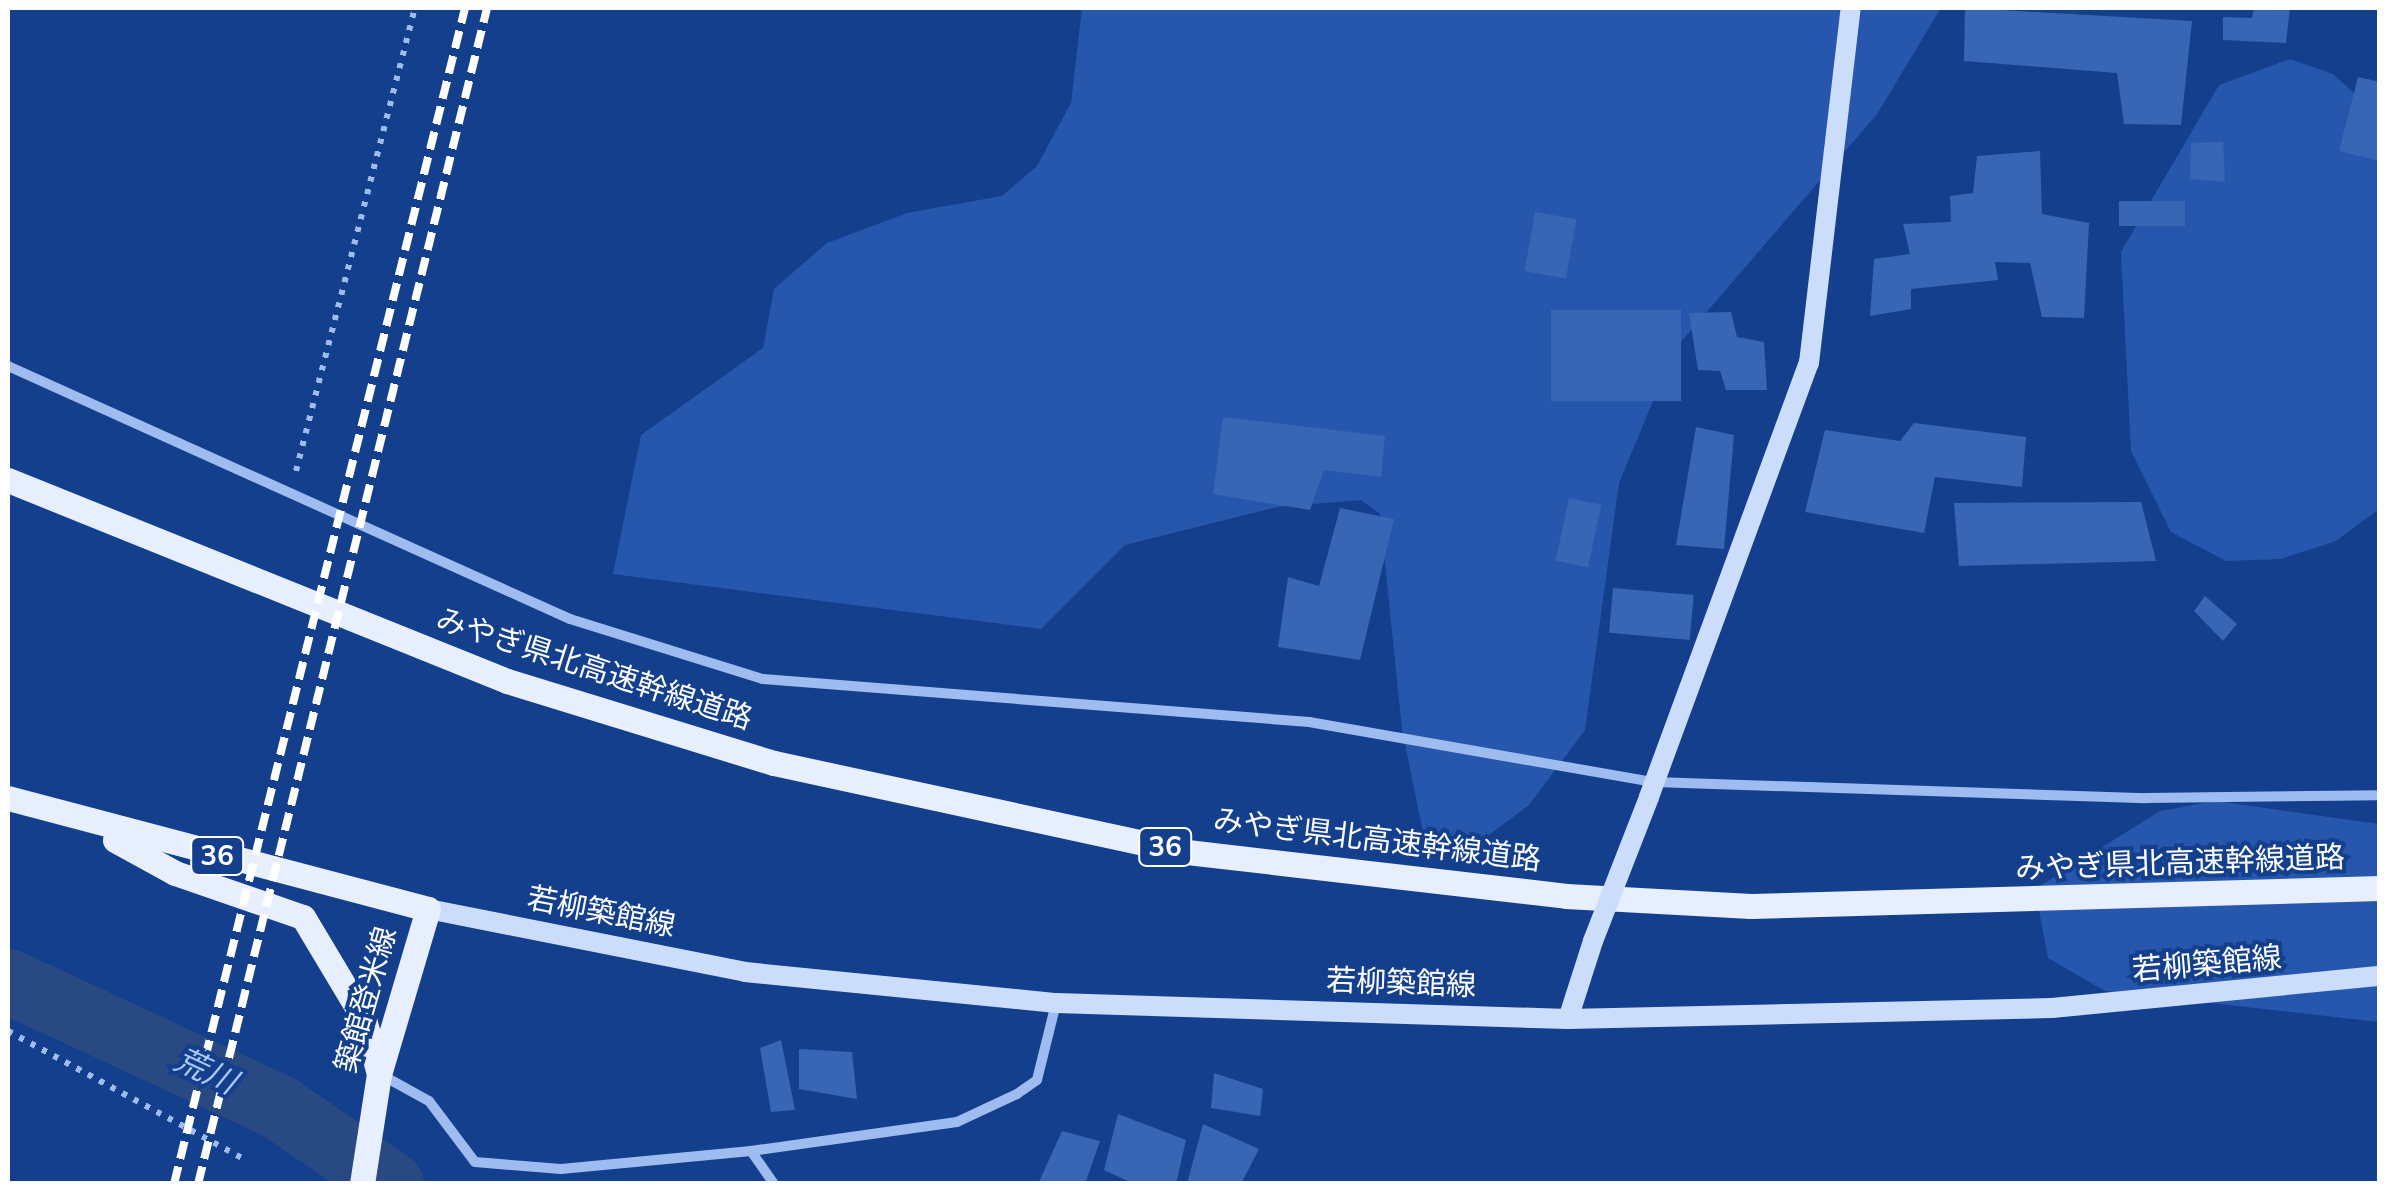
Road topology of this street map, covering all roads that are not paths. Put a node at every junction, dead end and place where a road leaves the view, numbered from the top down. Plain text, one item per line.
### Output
1 (1852, 8) edge
2 (8, 366) edge
3 (8, 480) edge
4 (1652, 790) junction
5 (2380, 796) edge
6 (8, 798) edge
7 (84, 824) junction
8 (2380, 888) edge
9 (428, 909) junction
10 (2380, 976) edge
11 (1056, 1003) junction
12 (1568, 1019) junction
13 (379, 1074) junction
14 (750, 1151) junction
15 (362, 1184) edge
16 (774, 1184) edge

1 - 4 main road
2 - 4 street
3 - 8 main road, みやぎ県北高速幹線道路 / 36
4 - 5 street
4 - 12 main road, bridge
6 - 7 main road, 築館登米線 / 36
7 - 9 main road, 築館登米線 / 36
7 - 13 main road
9 - 11 main road, 若柳築館線
9 - 13 main road, 築館登米線
10 - 12 main road, 若柳築館線
11 - 12 main road, 若柳築館線
11 - 14 street
13 - 14 street
13 - 15 main road, 築館登米線
14 - 16 street

